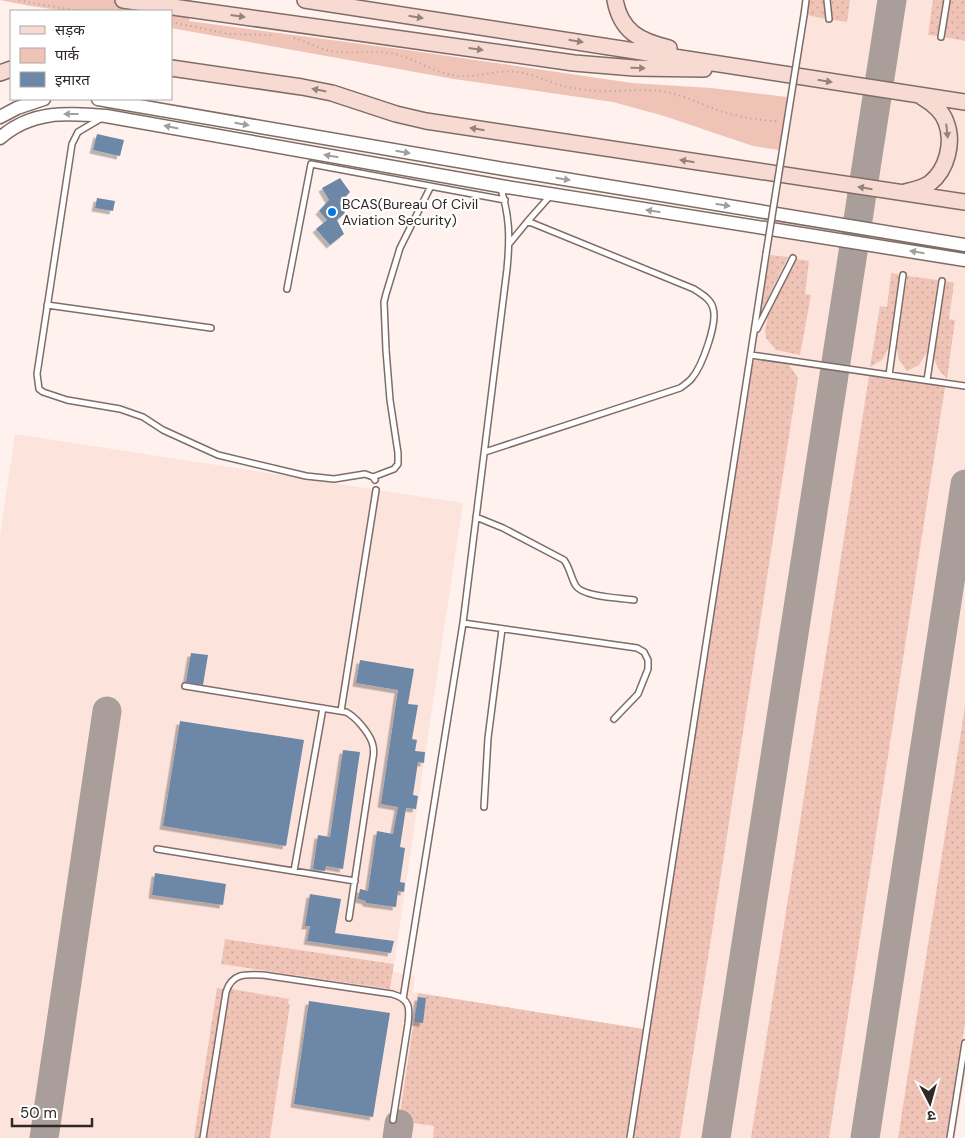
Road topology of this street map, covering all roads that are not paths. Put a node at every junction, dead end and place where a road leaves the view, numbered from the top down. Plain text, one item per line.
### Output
1 (123, 0) edge
2 (305, 0) edge
3 (615, 0) edge
4 (806, 0) edge
5 (828, 0) edge
6 (947, 0) edge
7 (368, 5) edge
8 (829, 19) dead end
9 (941, 37) dead end
10 (172, 68) edge
11 (742, 68) junction
12 (918, 95) junction
13 (41, 100) edge
14 (104, 100) edge
15 (965, 102) edge
16 (106, 116) junction
17 (0, 117) edge
18 (0, 138) edge
19 (500, 186) junction
20 (430, 188) junction
21 (899, 193) junction
22 (552, 194) junction
23 (504, 200) junction
24 (965, 202) edge
25 (526, 222) junction
26 (510, 244) junction
27 (965, 245) edge
28 (792, 258) dead end
29 (965, 260) edge
30 (903, 275) dead end
31 (942, 281) dead end
32 (287, 289) dead end
33 (47, 305) junction
34 (211, 328) dead end
35 (754, 335) junction
36 (751, 355) junction
37 (888, 375) junction
38 (926, 380) junction
39 (965, 386) edge
40 (484, 452) junction
41 (376, 490) dead end
42 (476, 517) junction
43 (634, 600) dead end
44 (463, 623) junction
45 (502, 628) junction
46 (185, 686) dead end
47 (323, 708) junction
48 (341, 711) junction
49 (614, 719) dead end
50 (484, 807) dead end
51 (157, 849) dead end
52 (294, 871) junction
53 (355, 881) junction
54 (349, 918) dead end
55 (403, 999) junction
56 (965, 1042) edge
57 (393, 1120) dead end
58 (203, 1138) edge
59 (630, 1138) edge
60 (950, 1138) edge

1 -> 11 main road
2 - 7 main road
3 - 11 main road
4 - 35 lane, bridge
5 - 8 lane
6 - 9 lane
7 -> 11 main road
21 -> 10 main road
11 -> 12 main road
12 - 15 main road
12 -> 21 main road
13 - 17 street
14 -> 27 street
16 -> 18 street
19 -> 16 street
16 - 33 lane
19 - 22 street
19 - 23 lane
20 - 23 lane
20 - 32 lane
20 - 33 lane
21 - 24 main road
22 - 25 lane
29 -> 22 street
23 - 26 lane
25 - 26 lane
25 - 40 lane
26 - 40 lane
28 - 35 lane
30 - 37 lane
31 - 38 lane
33 - 34 lane
35 - 36 lane
36 - 37 lane
36 - 59 lane
37 - 38 lane
38 - 39 lane
40 - 42 lane
41 - 48 lane
42 - 43 lane
42 - 44 lane
44 - 45 lane
44 - 55 lane
45 - 49 lane
45 - 50 lane
46 - 47 lane
47 - 48 lane
47 - 52 lane
48 - 53 lane
51 - 52 lane
52 - 53 lane
53 - 54 lane
55 - 57 lane
55 - 58 lane
56 - 60 lane

